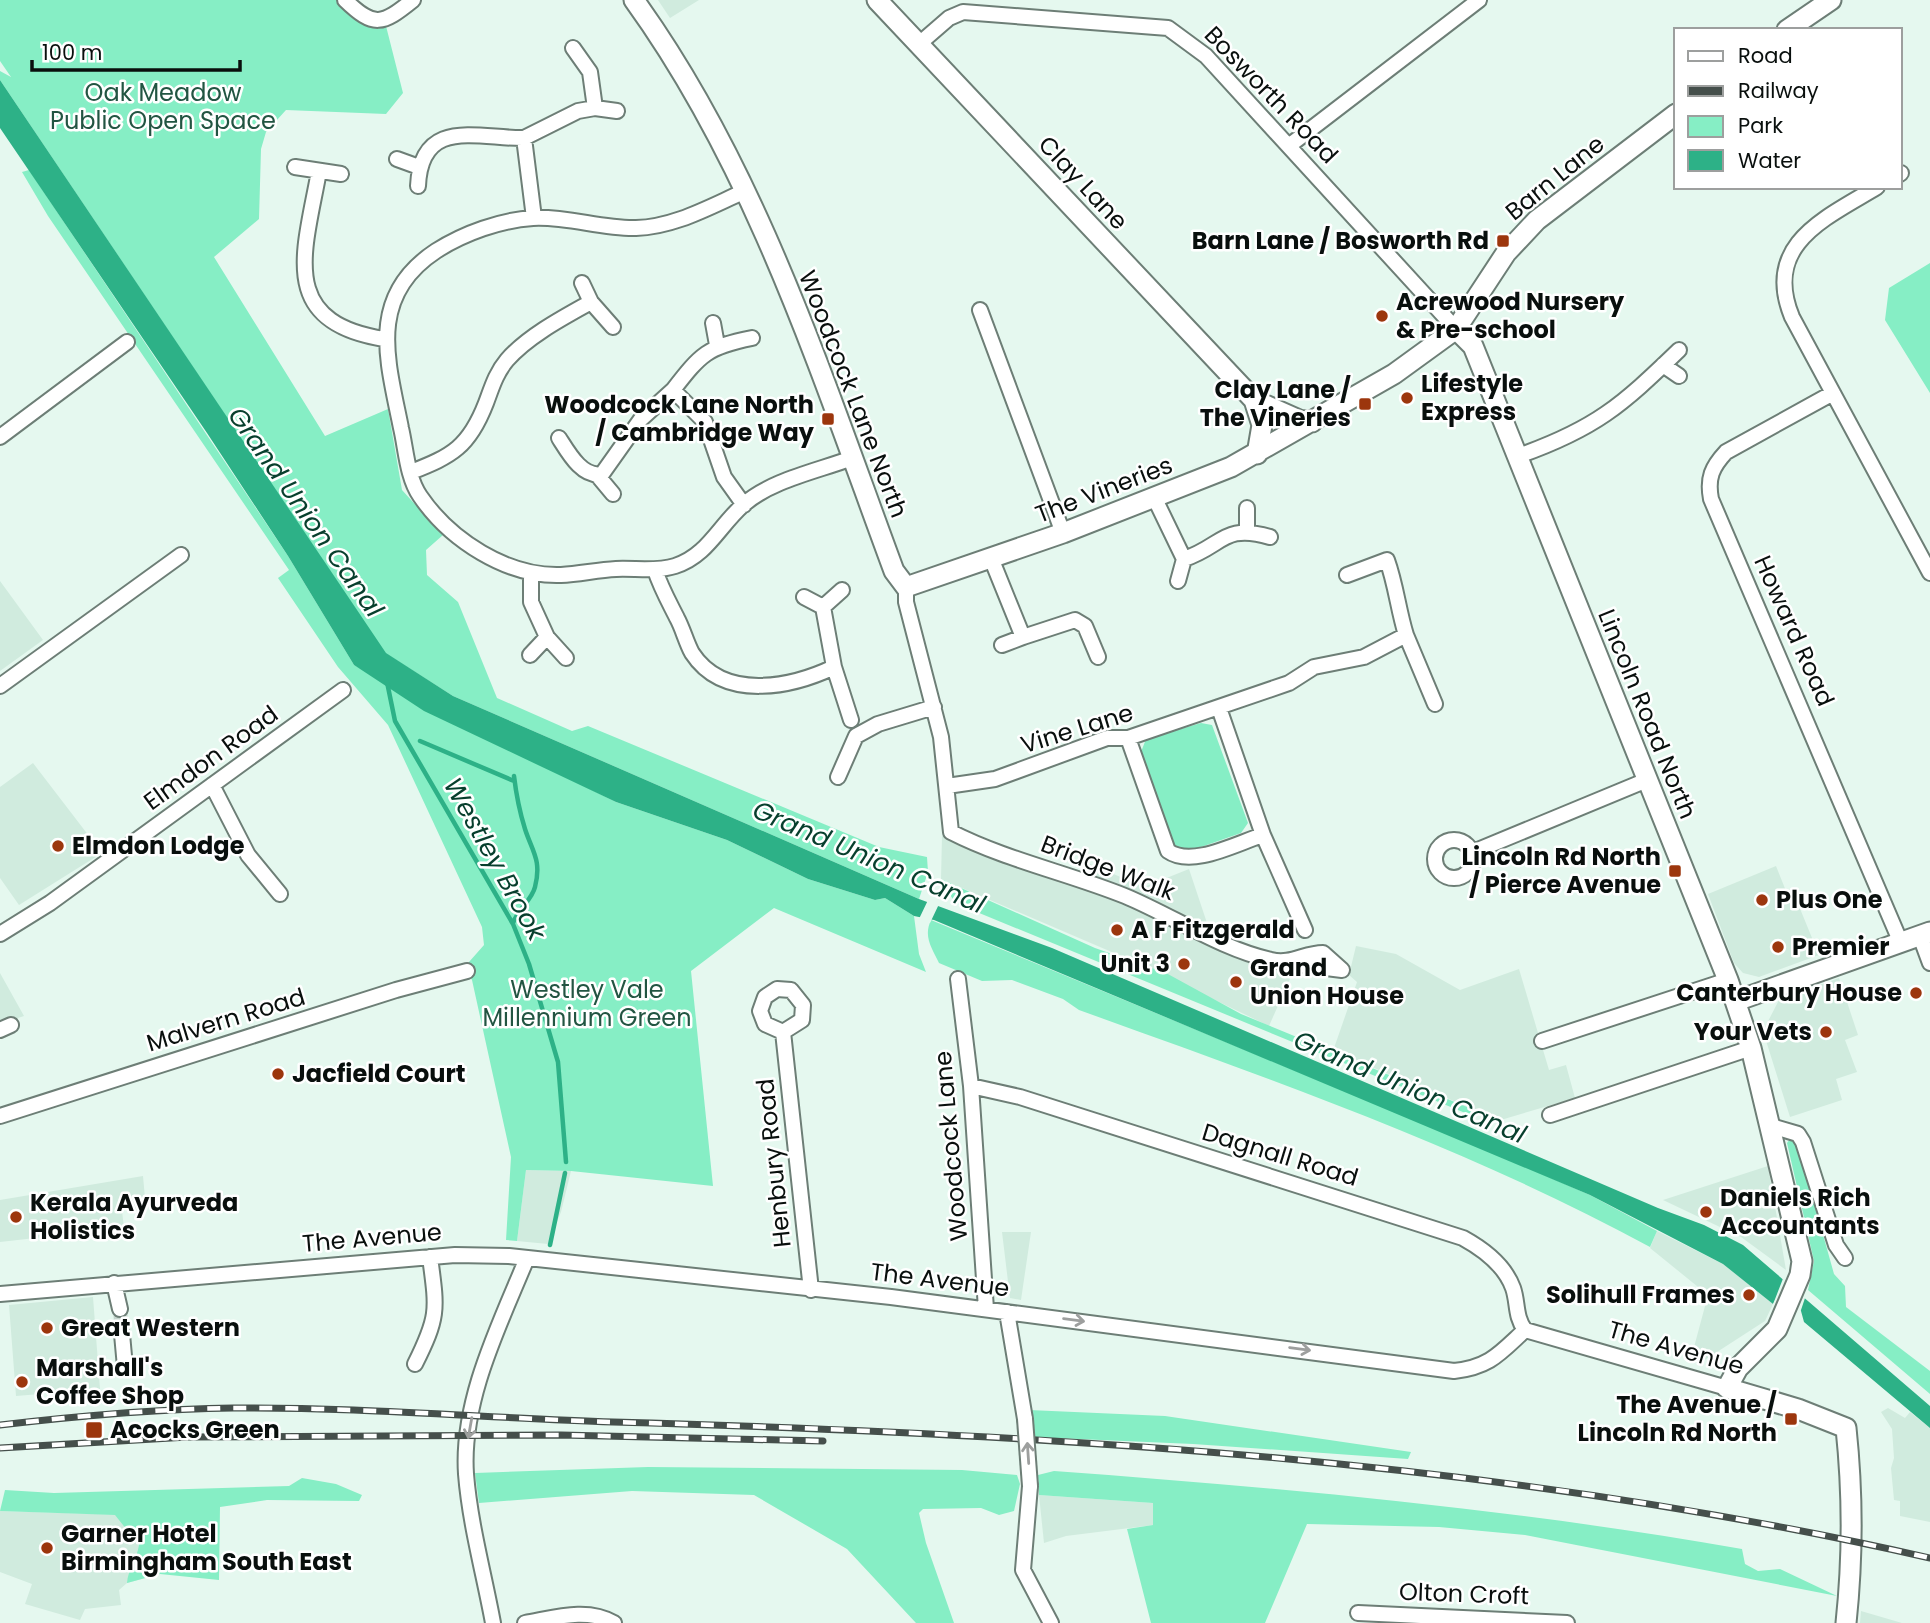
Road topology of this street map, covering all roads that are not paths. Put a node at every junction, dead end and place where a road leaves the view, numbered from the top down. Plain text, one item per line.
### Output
1 (345, 0) edge
2 (413, 0) edge
3 (634, 0) edge
4 (877, 0) edge
5 (1453, 0) edge
6 (1479, 0) edge
7 (1831, 0) edge
8 (1462, 13) junction
9 (1790, 28) edge
10 (919, 44) junction
11 (573, 48) dead end
12 (595, 108) junction
13 (617, 111) dead end
14 (1674, 116) edge
15 (524, 138) junction
16 (1290, 145) junction
17 (397, 159) dead end
18 (295, 167) dead end
19 (419, 167) junction
20 (319, 171) junction
21 (341, 174) dead end
22 (418, 186) dead end
23 (1874, 189) edge
24 (743, 192) junction
25 (534, 218) junction
26 (582, 283) dead end
27 (591, 302) junction
28 (980, 310) dead end
29 (713, 323) dead end
30 (613, 327) dead end
31 (1457, 329) junction
32 (752, 338) dead end
33 (384, 339) junction
34 (127, 342) dead end
35 (717, 345) junction
36 (1679, 350) dead end
37 (1664, 365) junction
38 (1679, 376) dead end
39 (673, 390) junction
40 (1833, 393) junction
41 (1254, 400) junction
42 (1312, 422) junction
43 (0, 437) edge
44 (559, 438) dead end
45 (1257, 454) junction
46 (1518, 456) junction
47 (852, 458) junction
48 (411, 472) junction
49 (598, 476) junction
50 (613, 494) dead end
51 (1155, 499) junction
52 (744, 505) junction
53 (1247, 508) dead end
54 (1247, 530) junction
55 (1063, 533) junction
56 (1270, 537) dead end
57 (181, 555) dead end
58 (991, 558) junction
59 (1184, 559) junction
60 (655, 570) junction
61 (531, 573) junction
62 (1930, 573) edge
63 (1347, 575) dead end
64 (1178, 581) dead end
65 (906, 587) junction
66 (842, 590) dead end
67 (804, 597) dead end
68 (823, 607) junction
69 (1406, 635) junction
70 (547, 637) junction
71 (1023, 637) junction
72 (1002, 645) dead end
73 (530, 655) dead end
74 (566, 657) dead end
75 (1098, 657) dead end
76 (834, 667) junction
77 (0, 686) edge
78 (343, 690) dead end
79 (1435, 704) dead end
80 (934, 707) junction
81 (1219, 708) junction
82 (851, 720) dead end
83 (1128, 738) junction
84 (838, 776) dead end
85 (1647, 780) junction
86 (212, 785) junction
87 (947, 786) junction
88 (951, 832) joint
89 (1263, 835) junction
90 (1473, 852) dead end
91 (280, 894) dead end
92 (1305, 930) dead end
93 (0, 934) edge
94 (1925, 934) edge
95 (1901, 943) junction
96 (1287, 963) dead end
97 (1930, 963) edge
98 (467, 971) dead end
99 (958, 979) dead end
100 (1728, 980) junction
101 (1735, 1001) junction
102 (783, 1032) dead end
103 (1542, 1041) dead end
104 (1751, 1048) junction
105 (971, 1086) junction
106 (1550, 1115) dead end
107 (0, 1116) edge
108 (1771, 1126) junction
109 (430, 1257) junction
110 (527, 1258) junction
111 (1845, 1258) dead end
112 (114, 1283) junction
113 (811, 1290) junction
114 (0, 1294) edge
115 (120, 1309) tunnel mouth
116 (986, 1309) junction
117 (1007, 1312) junction
118 (1525, 1330) junction
119 (122, 1334) tunnel mouth
120 (415, 1364) dead end
121 (125, 1367) dead end
122 (1727, 1388) junction
123 (1358, 1613) dead end
124 (493, 1623) edge
125 (525, 1623) edge
126 (614, 1623) edge
127 (1051, 1623) edge
128 (1567, 1623) edge
129 (1846, 1623) edge

1 - 2 street
3 - 24 street, Woodcock Lane North
4 - 10 street, Clay Lane
5 - 8 street
6 - 8 street
7 - 9 street
8 - 16 street
10 - 16 street, Bosworth Road
10 - 41 street, Clay Lane
11 - 12 street
12 - 13 street
12 - 15 street
14 - 31 street, Barn Lane
15 - 19 street
15 - 25 street
16 - 31 street, Bosworth Road
17 - 19 street
18 - 20 street
19 - 22 street
20 - 21 street
20 - 33 street
23 - 40 street
24 - 25 street
24 - 47 street, Woodcock Lane North
25 - 33 street
26 - 27 street
27 - 30 street
27 - 48 street
28 - 55 street
29 - 35 street
31 - 42 street
31 - 46 street, Lincoln Road North
32 - 35 street
33 - 48 street
34 - 43 street
35 - 39 street
36 - 37 street
37 - 38 street
37 - 46 street
39 - 49 street
39 - 52 street
40 - 62 street
40 - 95 street, Howard Road
41 - 42 street, Clay Lane
41 - 45 street
42 - 45 street, The Vineries
44 - 49 street
45 - 51 street, The Vineries
46 - 85 street, Lincoln Road North
47 - 52 street
47 - 65 street, Woodcock Lane North
48 - 61 street
49 - 50 street
51 - 55 street, The Vineries
51 - 59 street
52 - 60 street
53 - 54 street
54 - 56 street
54 - 59 street
55 - 58 street, The Vineries
57 - 77 street
58 - 65 street, The Vineries
58 - 71 street
59 - 64 street
60 - 61 street
60 - 76 street
61 - 70 street
63 - 69 street
65 - 80 street, Woodcock Lane North
66 - 68 street
67 - 68 street
68 - 76 street
69 - 79 street
69 - 81 street, Vine Lane
70 - 73 street
70 - 74 street
71 - 72 street
71 - 75 street
76 - 82 street
78 - 86 street, Elmdon Road
80 - 84 street
80 - 87 street, Woodcock Lane North
81 - 83 street, Vine Lane
81 - 89 street
83 - 87 street, Vine Lane
83 - 89 street
85 - 90 street
85 - 100 street, Lincoln Road North
86 - 91 street
86 - 93 street, Elmdon Road
87 - 88 street, Woodcock Lane North
88 - 96 street, Bridge Walk
89 - 92 street
94 - 95 street
94 - 97 street
95 - 101 street
98 - 107 street, Malvern Road
99 - 105 street, Woodcock Lane
100 - 101 street, Lincoln Road North
100 - 103 street
101 - 104 street, Lincoln Road North
102 - 113 street, Henbury Road
104 - 106 street
104 - 108 street, Lincoln Road North
105 - 116 street, Woodcock Lane
105 - 118 street, Dagnall Road
108 - 111 street
108 - 122 street, Lincoln Road North
109 - 110 street, The Avenue
109 - 112 street, The Avenue
109 - 120 street
110 - 113 street, The Avenue
110 -> 124 street
112 - 114 street, The Avenue
112 - 115 street
113 - 116 street, The Avenue
116 - 117 street, The Avenue
117 -> 118 street, The Avenue
127 -> 117 street, bridge
118 - 122 street, The Avenue
119 - 121 street
122 - 129 street, The Avenue
123 - 128 street, Olton Croft
125 - 126 street

